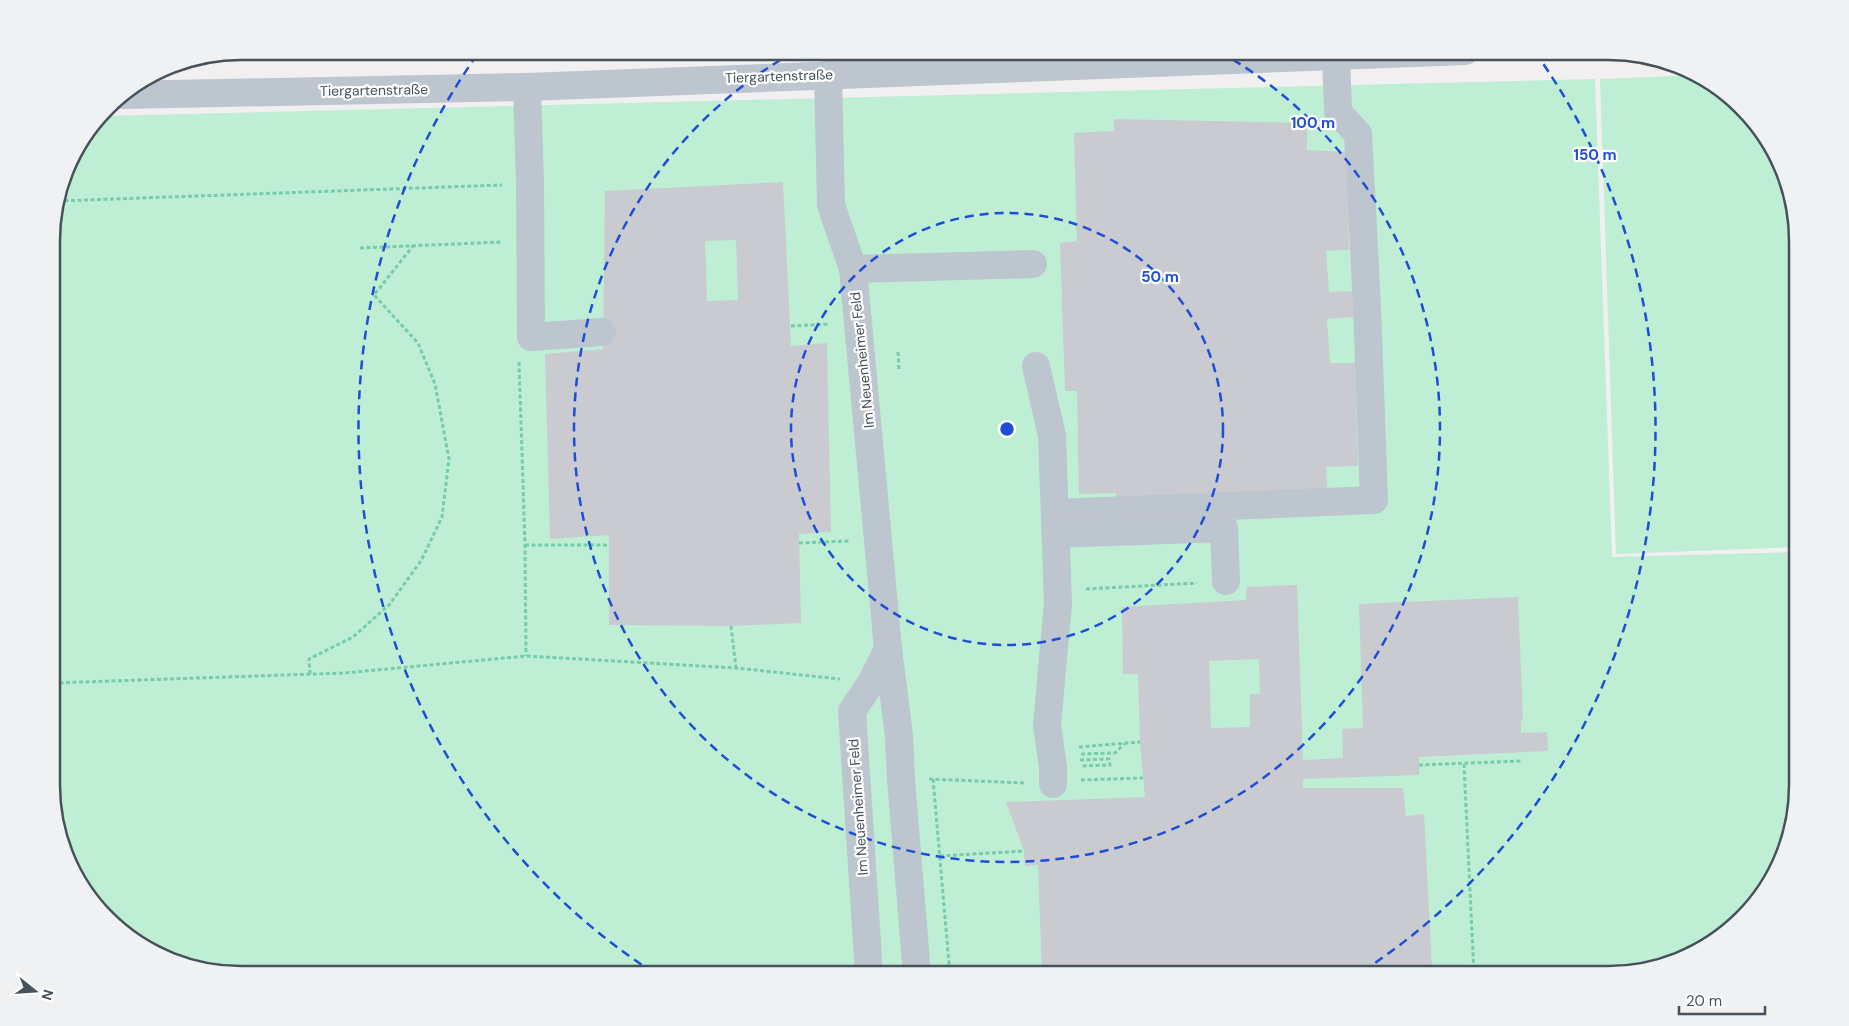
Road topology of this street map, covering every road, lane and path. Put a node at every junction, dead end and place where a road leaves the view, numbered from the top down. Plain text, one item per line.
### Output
1 (1202, 60) edge
2 (1336, 60) edge
3 (828, 74) junction
4 (527, 87) junction
5 (135, 95) edge
6 (530, 184) junction
7 (64, 201) edge
8 (530, 240) junction
9 (413, 246) junction
10 (360, 248) dead end
11 (1032, 264) dead end
12 (853, 269) junction
13 (858, 323) junction
14 (791, 326) dead end
15 (602, 332) dead end
16 (531, 337) junction
17 (898, 352) dead end
18 (1036, 366) dead end
19 (899, 369) dead end
20 (1055, 523) junction
21 (879, 540) junction
22 (799, 543) dead end
23 (525, 545) junction
24 (608, 545) dead end
25 (1226, 581) joint
26 (1058, 590) junction
27 (731, 626) dead end
28 (888, 649) junction
29 (526, 656) junction
30 (736, 668) junction
31 (310, 674) junction
32 (60, 683) edge
33 (871, 683) junction
34 (1140, 742) dead end
35 (1124, 744) junction
36 (1104, 745) dead end
37 (1076, 754) dead end
38 (1075, 760) dead end
39 (1522, 761) dead end
40 (1464, 764) junction
41 (1110, 765) dead end
42 (1419, 765) dead end
43 (933, 779) dead end
44 (1053, 784) dead end
45 (1024, 851) dead end
46 (940, 856) junction
47 (908, 859) junction
48 (868, 966) edge
49 (917, 966) edge
50 (949, 966) edge
51 (1474, 966) edge

1 - 3 street, Tiergartenstraße
2 - 20 street
3 - 4 street, Tiergartenstraße
3 - 12 street, Im Neuenheimer Feld
4 - 5 street, Tiergartenstraße
4 - 6 street
6 - 7 path
6 - 8 street
8 - 9 path
8 - 16 street
9 - 10 path
9 - 31 path
11 - 12 street
12 - 13 street, Im Neuenheimer Feld
13 - 14 path
13 - 21 street, Im Neuenheimer Feld
15 - 16 street
16 - 23 path
17 - 19 path
18 - 20 street
20 - 25 street
20 - 26 street
21 - 22 path
21 - 28 street, Im Neuenheimer Feld
23 - 24 path
23 - 29 path
25 - 26 path
26 - 44 street
27 - 30 path
28 - 33 street, Im Neuenheimer Feld
28 - 47 street, Im Neuenheimer Feld
29 - 30 path
29 - 31 path
30 - 33 path
31 - 32 path
33 - 48 street, Im Neuenheimer Feld
34 - 35 path
35 - 36 path
35 - 37 path
38 - 41 path
39 - 40 path
40 - 42 path
40 - 51 path
43 - 46 path
45 - 46 path
46 - 47 path
46 - 50 path
47 - 49 street, Im Neuenheimer Feld

